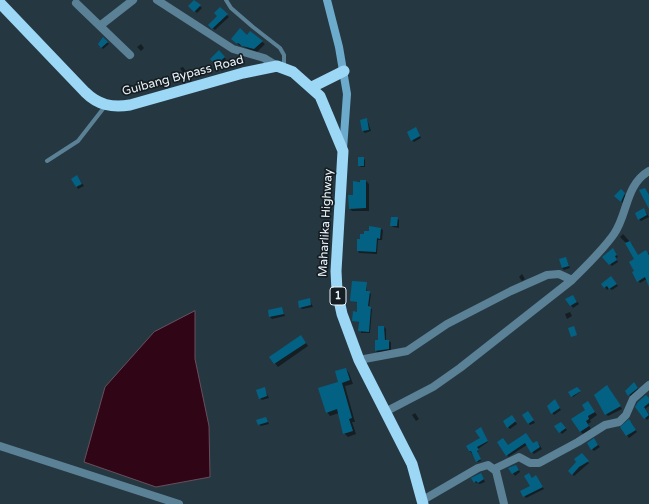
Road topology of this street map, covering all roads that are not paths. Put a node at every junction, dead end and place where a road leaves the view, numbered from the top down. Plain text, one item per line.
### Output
1 (133, 0) edge
2 (158, 0) edge
3 (226, 0) edge
4 (327, 0) edge
5 (76, 2) dead end
6 (0, 3) edge
7 (101, 25) junction
8 (130, 55) dead end
9 (280, 67) junction
10 (344, 71) junction
11 (312, 87) junction
12 (106, 105) junction
13 (342, 151) junction
14 (48, 161) dead end
15 (649, 171) edge
16 (572, 280) junction
17 (359, 360) junction
18 (649, 385) edge
19 (385, 412) junction
20 (0, 446) edge
21 (494, 469) junction
22 (423, 502) edge
23 (179, 504) edge
24 (504, 504) edge

1 - 7 street
2 - 9 street
3 - 9 lane
4 - 10 main road, Maharlika Highway / 1
5 - 7 street
6 - 12 highway
7 - 8 street
9 - 11 highway
9 - 12 highway, Guibang Bypass Road
10 - 11 highway
10 - 13 main road, Maharlika Highway / 1
11 - 13 highway
12 - 14 lane
13 - 17 highway, Maharlika Highway / 1
15 - 16 street
16 - 17 street
16 - 19 street
17 - 19 highway, Maharlika Highway / 1
18 - 21 street
19 - 22 highway, Maharlika Highway / 1
20 - 23 street
21 - 22 street
21 - 24 street

